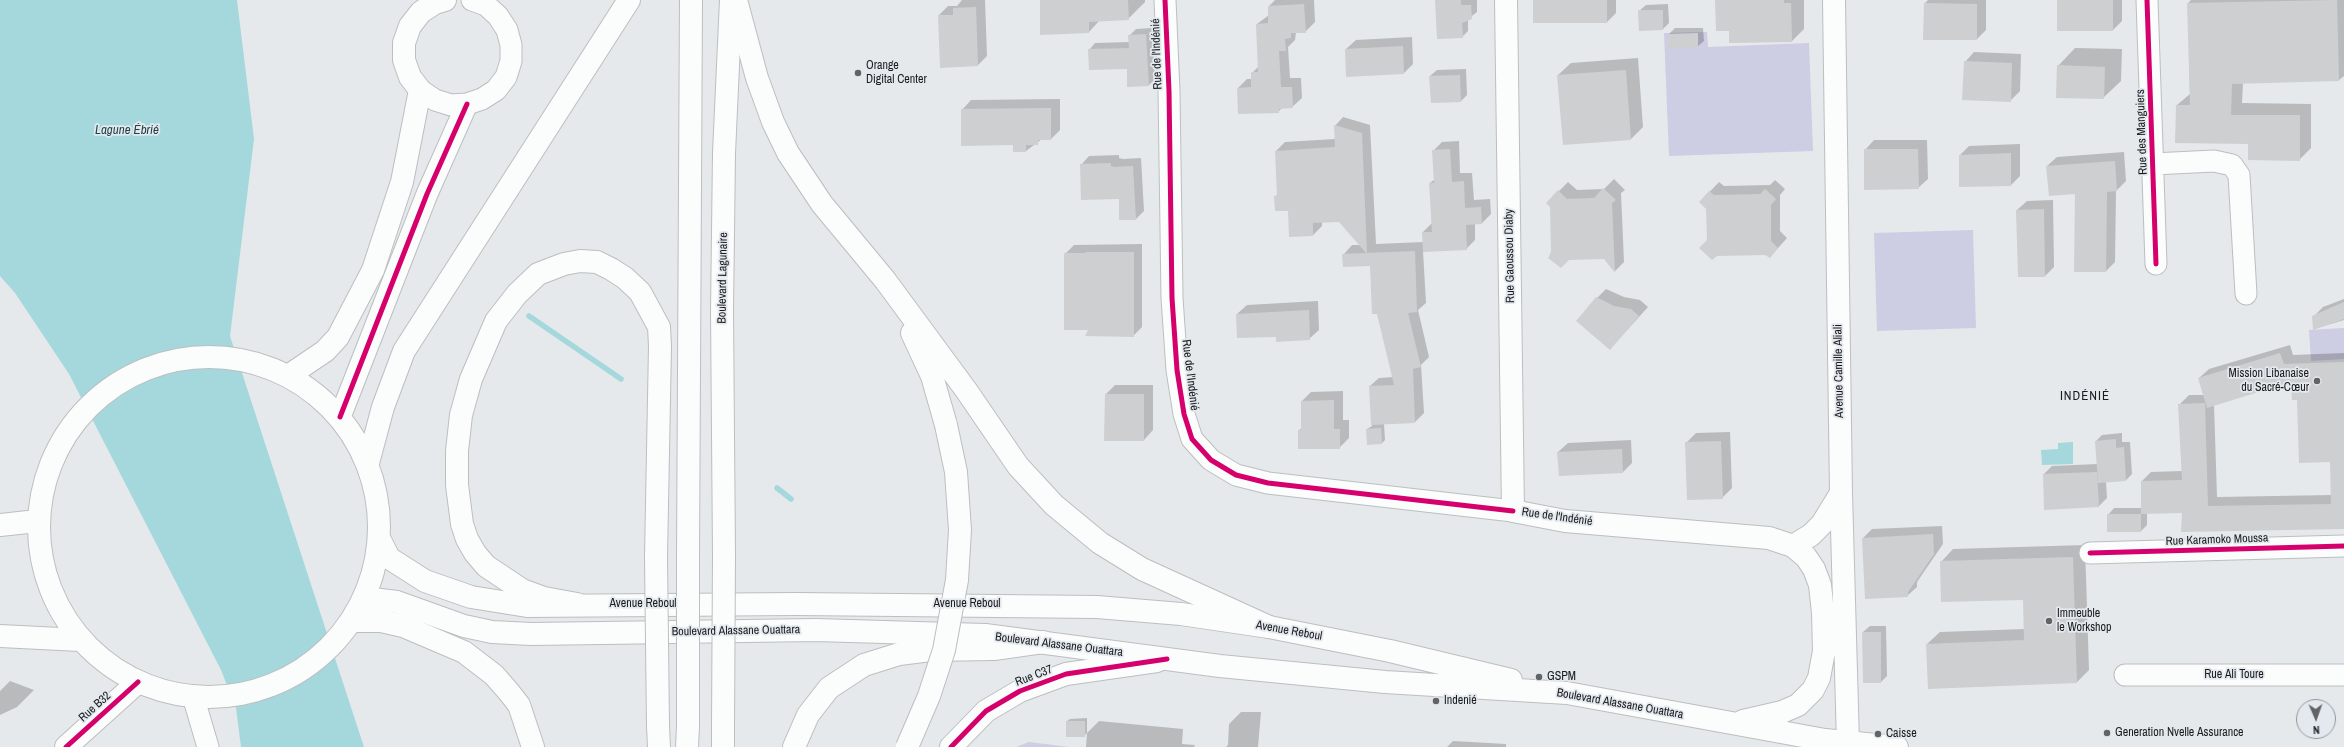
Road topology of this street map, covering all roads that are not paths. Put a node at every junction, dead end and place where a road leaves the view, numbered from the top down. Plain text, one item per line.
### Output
1 (445, 0) edge
2 (472, 0) edge
3 (629, 0) edge
4 (691, 0) edge
5 (731, 0) edge
6 (736, 0) edge
7 (1165, 0) edge
8 (1506, 0) edge
9 (1834, 0) edge
10 (2147, 0) edge
11 (420, 90) junction
12 (467, 104) junction
13 (2153, 164) junction
14 (2156, 264) dead end
15 (885, 280) junction
16 (2246, 294) dead end
17 (288, 376) junction
18 (340, 417) junction
19 (368, 463) junction
20 (1841, 493) junction
21 (1514, 512) junction
22 (37, 521) junction
23 (0, 525) edge
24 (380, 540) junction
25 (1793, 546) junction
26 (2344, 546) edge
27 (2090, 553) dead end
28 (364, 598) junction
29 (577, 604) junction
30 (352, 620) junction
31 (1269, 627) junction
32 (0, 636) edge
33 (80, 640) junction
34 (1043, 642) junction
35 (1167, 659) junction
36 (2125, 675) dead end
37 (2344, 675) edge
38 (138, 682) junction
39 (1567, 693) junction
40 (193, 696) junction
41 (1733, 724) junction
42 (658, 736) edge
43 (1848, 745) edge
44 (66, 747) edge
45 (208, 747) edge
46 (533, 747) edge
47 (687, 747) edge
48 (723, 747) edge
49 (794, 747) edge
50 (907, 747) edge
51 (950, 747) edge
52 (1897, 747) edge

1 - 11 main road
2 - 12 street
3 - 19 main road
4 - 47 main road, bridge
5 - 48 main road, Boulevard Lagunaire, bridge
6 - 15 main road
7 - 21 street, Rue de l'Indénié
8 - 21 main road, Rue Gaoussou Diaby
9 - 20 main road, Avenue Camille Aliali
10 - 13 street, Rue des Manguiers
11 - 12 street
11 - 17 main road
12 - 18 street
13 - 14 street, Rue des Manguiers
13 - 16 street
15 - 31 main road
15 - 50 main road, bridge
17 - 18 main road
17 - 22 main road
18 - 19 main road
19 - 24 main road
20 - 25 main road
20 - 43 main road, Avenue Camille Aliali
21 - 25 main road, Rue de l'Indénié
22 - 23 main road
22 - 33 main road
24 - 28 main road
24 - 29 main road, Avenue Reboul
25 - 41 main road, Rue de l'Indénié
26 - 27 street, Rue Karamoko Moussa
28 - 30 main road
28 - 34 main road, Boulevard Alassane Ouattara
29 - 31 main road, Avenue Reboul
29 - 42 main road, bridge
30 - 40 main road
30 - 46 main road
31 - 39 main road, Avenue Reboul
32 - 33 main road
33 - 38 main road
34 - 35 main road, Boulevard Alassane Ouattara
34 - 49 main road
35 - 39 main road, Boulevard Alassane Ouattara
35 - 51 main road, Rue C37
36 - 37 street, Rue Ali Toure
38 - 40 main road
38 - 44 main road, Rue B32
39 - 41 main road, Boulevard Alassane Ouattara
40 - 45 street
41 - 43 main road, Boulevard Alassane Ouattara
43 - 52 main road, Boulevard Alassane Ouattara

